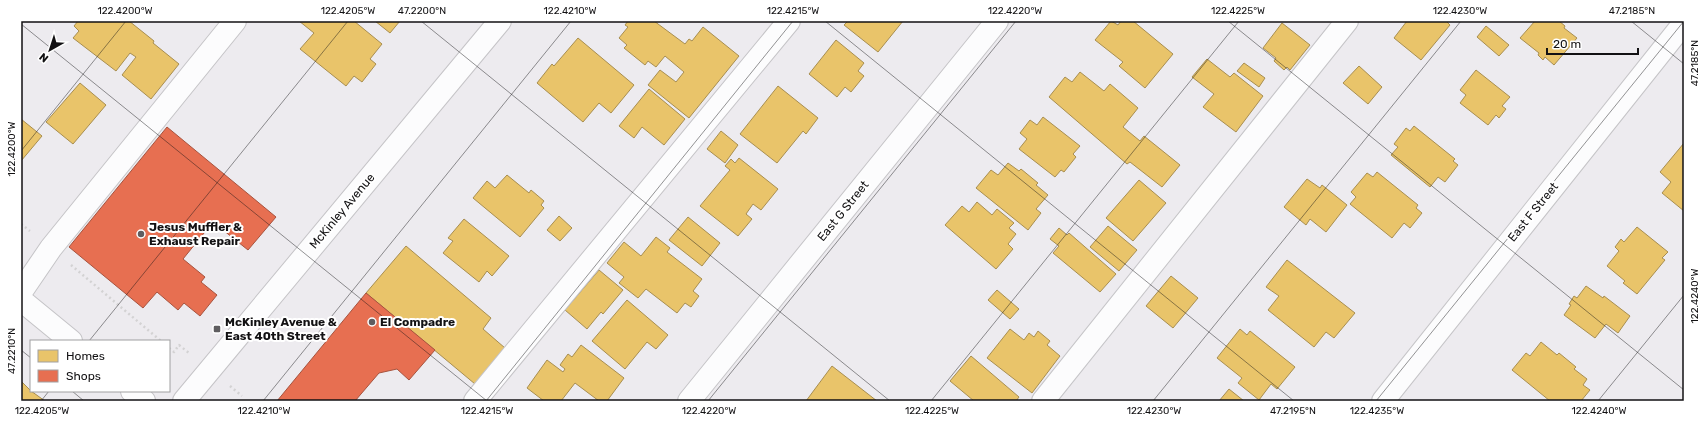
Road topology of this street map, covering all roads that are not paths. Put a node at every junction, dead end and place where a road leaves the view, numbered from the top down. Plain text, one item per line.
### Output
1 (234, 21) edge
2 (500, 21) edge
3 (789, 21) edge
4 (1347, 21) edge
5 (995, 22) edge
6 (1684, 23) edge
7 (21, 292) edge
8 (21, 300) edge
9 (70, 340) edge
10 (133, 392) edge
11 (144, 401) edge
12 (184, 401) edge
13 (475, 401) edge
14 (689, 401) edge
15 (1043, 401) edge
16 (1383, 401) edge

1 - 7 street
2 - 12 street, McKinley Avenue
3 - 13 street
4 - 15 street
5 - 14 street, East G Street
6 - 16 street, East F Street
8 - 9 street
10 - 11 street

